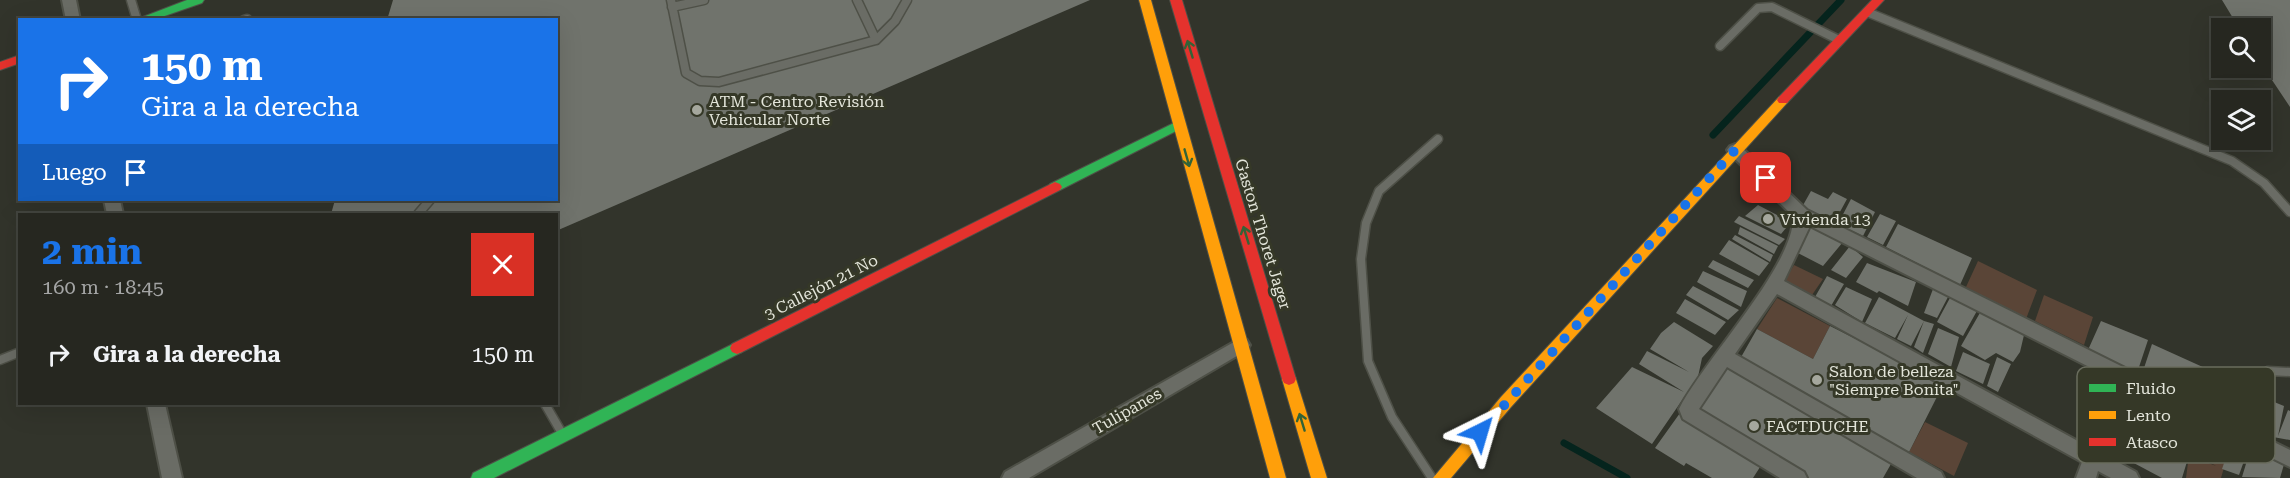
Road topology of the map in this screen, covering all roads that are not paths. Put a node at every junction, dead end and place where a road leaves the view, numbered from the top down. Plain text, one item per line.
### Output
1 (69, 0) edge
2 (130, 0) edge
3 (198, 0) edge
4 (704, 0) edge
5 (857, 0) edge
6 (907, 0) edge
7 (1145, 0) edge
8 (1176, 0) edge
9 (1878, 0) edge
10 (672, 3) edge
11 (1867, 12) junction
12 (1791, 15) joint
13 (154, 17) edge
14 (73, 18) edge
15 (137, 18) edge
16 (1820, 31) joint
17 (876, 40) junction
18 (1840, 40) junction
19 (1720, 46) dead end
20 (18, 60) edge
21 (0, 66) edge
22 (1178, 125) junction
23 (1438, 139) dead end
24 (1735, 150) junction
25 (429, 201) edge
26 (2290, 212) edge
27 (419, 213) edge
28 (1801, 214) junction
29 (1774, 284) junction
30 (1241, 345) junction
31 (18, 353) edge
32 (1723, 356) junction
33 (0, 360) edge
34 (2107, 367) edge
35 (2275, 371) edge
36 (2290, 372) edge
37 (156, 405) edge
38 (546, 405) edge
39 (563, 435) junction
40 (2077, 451) edge
41 (2275, 451) edge
42 (2290, 459) edge
43 (2090, 463) edge
44 (2099, 463) edge
45 (172, 478) edge
46 (479, 478) edge
47 (1012, 478) edge
48 (1278, 478) edge
49 (1319, 478) edge
50 (1432, 478) edge
51 (1441, 478) edge
52 (1797, 478) edge
53 (1934, 478) edge
54 (2086, 478) edge
55 (2129, 478) edge

1 - 14 street
2 - 15 lane
3 - 13 street
4 - 10 lane
5 - 17 lane
6 - 17 lane
7 - 22 street
49 -> 8 street, Gaston Thoret Jager
9 - 11 street
10 - 17 lane
11 - 18 street
11 - 26 lane
12 - 16 lane
12 - 19 lane
16 - 18 lane
18 - 24 street
20 - 21 street
22 -> 30 street
22 - 39 street, 3 Callejón 21 No
23 - 50 lane
24 - 28 street
24 - 51 street
25 - 27 lane
28 - 29 street
28 - 34 street
29 - 32 street
29 - 40 street
30 - 47 street, Tulipanes
30 - 48 street
31 - 33 lane
32 - 52 street
32 - 53 street
35 - 36 lane
37 - 45 street
38 - 39 lane
39 - 46 street, 3 Callejón 21 No
41 - 42 street
43 - 54 street
44 - 55 street

